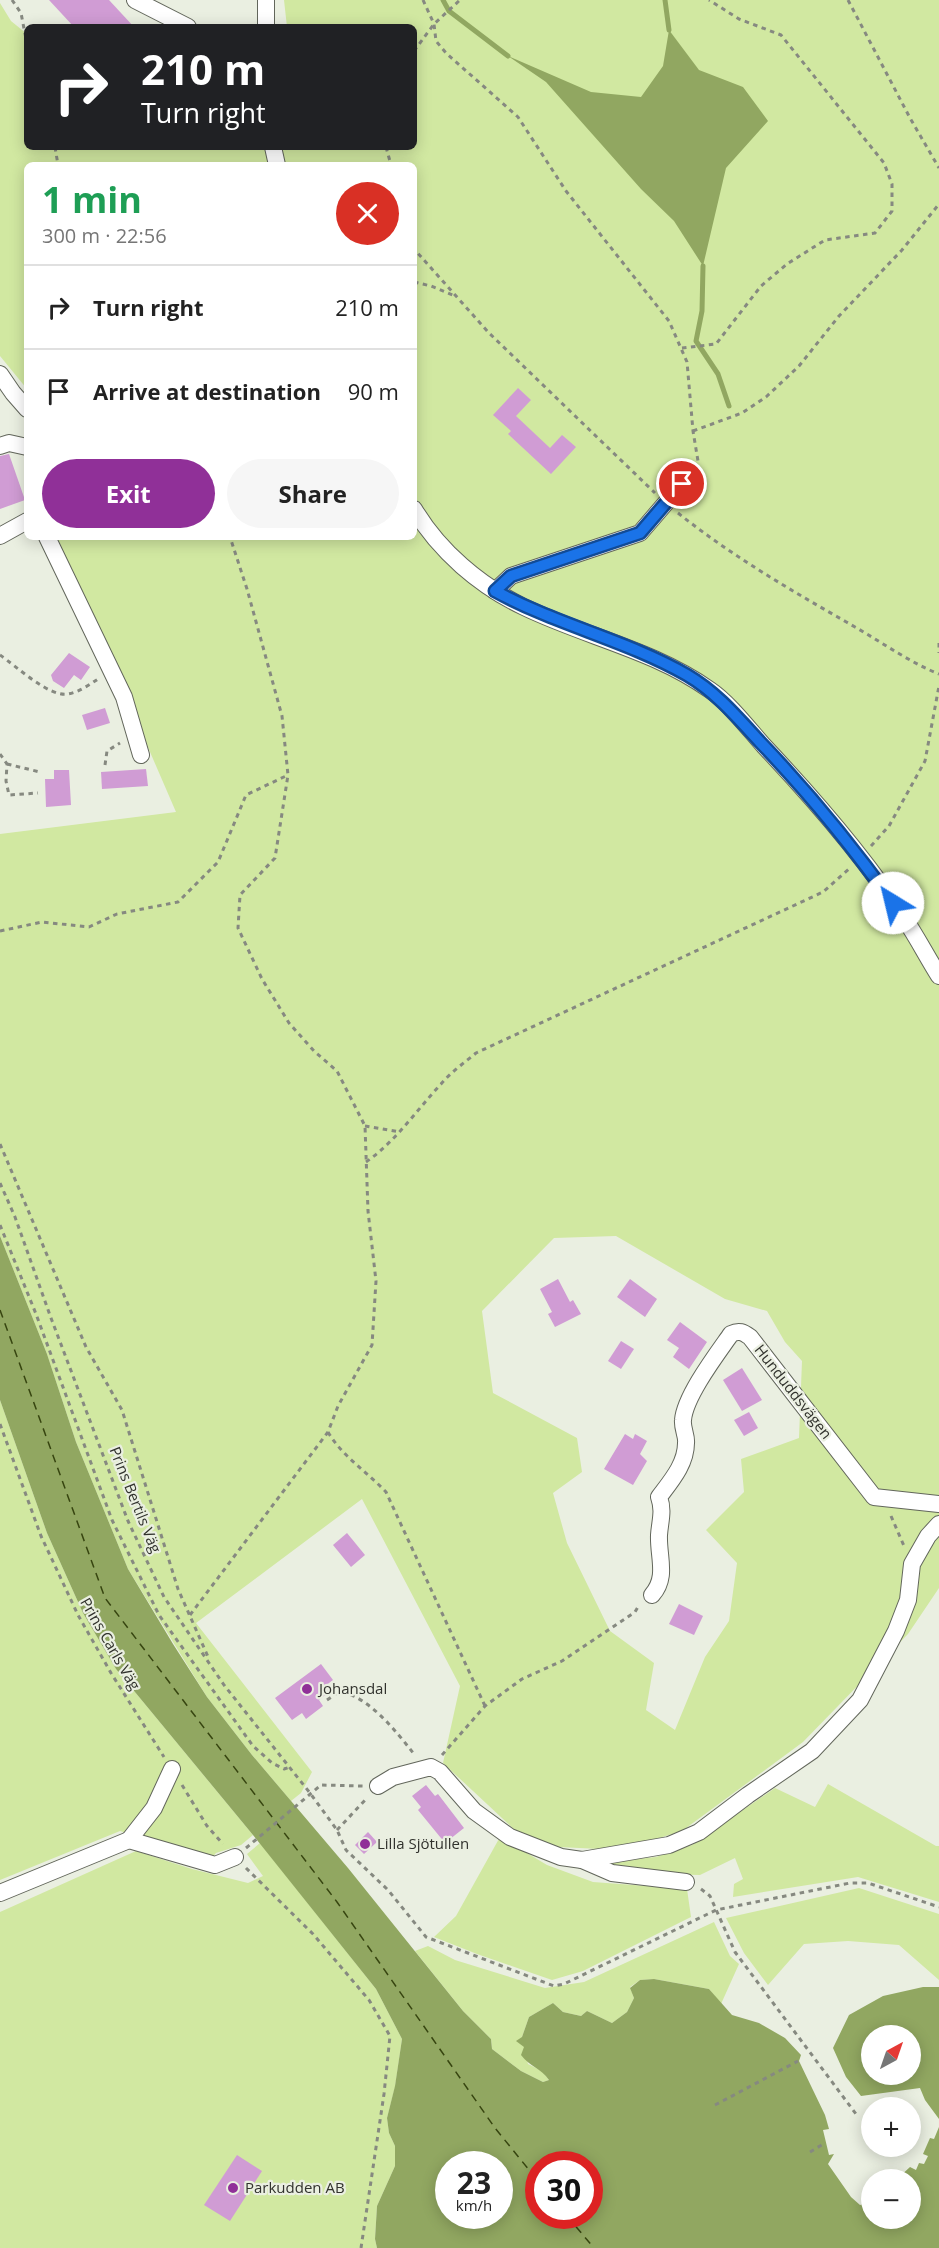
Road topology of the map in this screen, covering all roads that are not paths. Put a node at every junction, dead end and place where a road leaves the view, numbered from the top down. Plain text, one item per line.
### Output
1 (135, 0) edge
2 (266, 0) edge
3 (182, 24) edge
4 (266, 24) edge
5 (0, 374) edge
6 (24, 406) edge
7 (0, 446) edge
8 (24, 446) edge
9 (682, 484) road end
10 (417, 513) edge
11 (24, 523) edge
12 (0, 536) edge
13 (48, 540) edge
14 (495, 591) junction
15 (141, 755) dead end
16 (939, 976) edge
17 (939, 1504) edge
18 (939, 1524) edge
19 (652, 1595) road end
20 (172, 1769) road end
21 (378, 1786) road end
22 (129, 1840) junction
23 (241, 1852) road end
24 (582, 1860) junction
25 (686, 1882) road end
26 (0, 1893) edge

1 - 3 street
2 - 4 street
5 - 6 street
7 - 8 street
9 - 14 street
10 - 14 street
11 - 12 street
13 - 15 street
14 - 16 street
17 - 19 street, Hunduddsvägen
18 - 24 street
20 - 22 street
21 - 24 street
22 - 23 street
22 - 26 street
24 - 25 street

